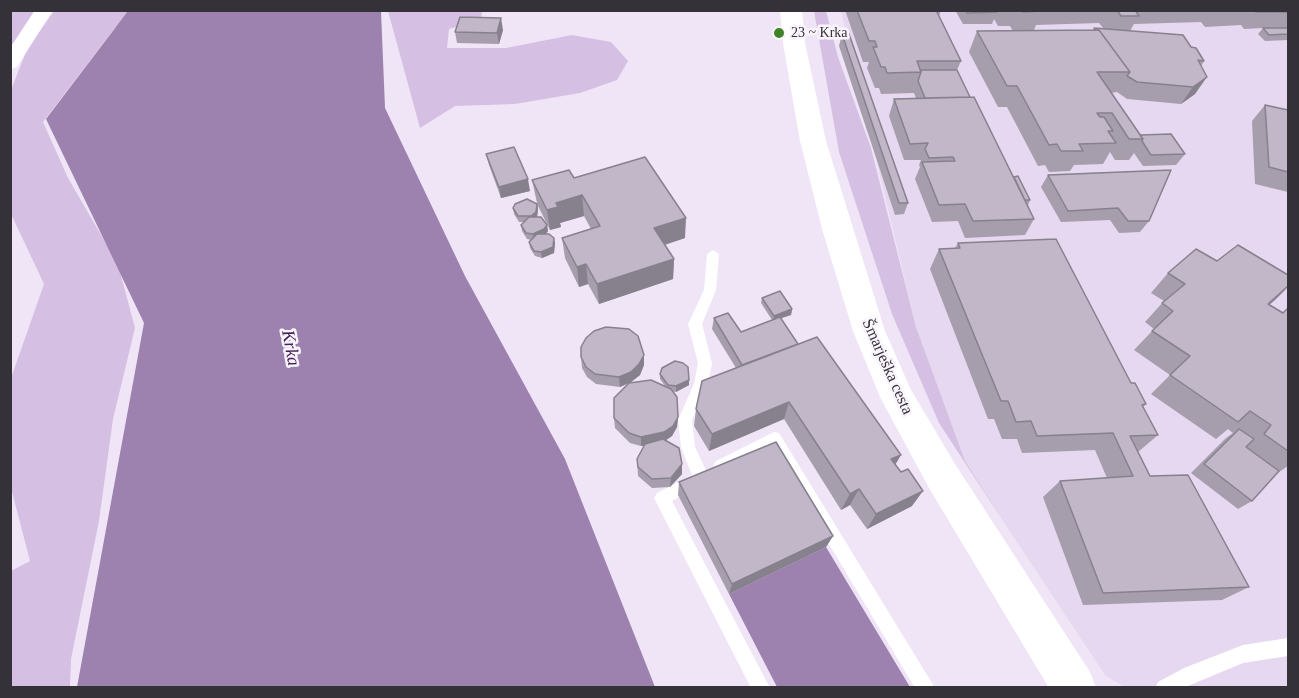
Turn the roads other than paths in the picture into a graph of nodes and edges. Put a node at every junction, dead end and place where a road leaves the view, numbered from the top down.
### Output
1 (44, 10) edge
2 (791, 10) edge
3 (10, 63) edge
4 (713, 254) dead end
5 (701, 477) junction
6 (1288, 647) edge
7 (761, 687) edge
8 (926, 687) edge
9 (1074, 687) edge
10 (1164, 687) edge

1 - 3 street
2 - 9 street, Šmarješka cesta
4 - 5 lane
5 - 7 lane
5 - 8 lane
6 - 10 lane

